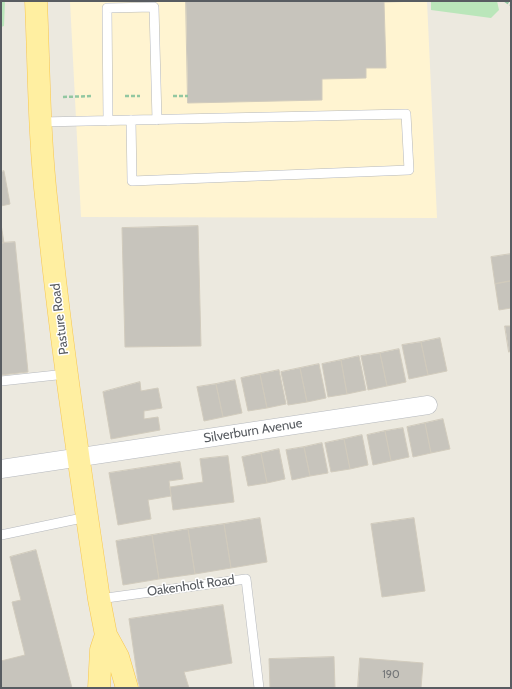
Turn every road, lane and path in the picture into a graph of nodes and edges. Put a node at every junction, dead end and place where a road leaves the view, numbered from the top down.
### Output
1 (36, 1) edge
2 (505, 1) edge
3 (511, 5) edge
4 (131, 120) junction
5 (157, 120) junction
6 (108, 121) junction
7 (41, 122) junction
8 (66, 374) junction
9 (1, 381) edge
10 (428, 405) dead end
11 (79, 458) junction
12 (1, 469) edge
13 (88, 517) junction
14 (1, 536) edge
15 (99, 599) junction
16 (106, 635) junction
17 (99, 688) edge
18 (127, 688) edge
19 (260, 688) edge

1 - 7 main road, Pasture Road
2 - 3 path
4 - 5 lane
4 - 5 lane
4 - 6 lane
5 - 6 lane
6 - 7 lane
7 - 8 main road, Pasture Road
8 - 9 lane
8 - 11 main road, Pasture Road
10 - 11 street, Silverburn Avenue
11 - 12 street, Silverburn Avenue
11 - 13 main road, Pasture Road
13 - 14 lane
13 - 15 main road, Pasture Road
15 - 16 main road, Pasture Road
15 - 19 lane, Oakenholt Road
16 - 17 main road, Pasture Road
16 - 18 main road, Pasture Road

